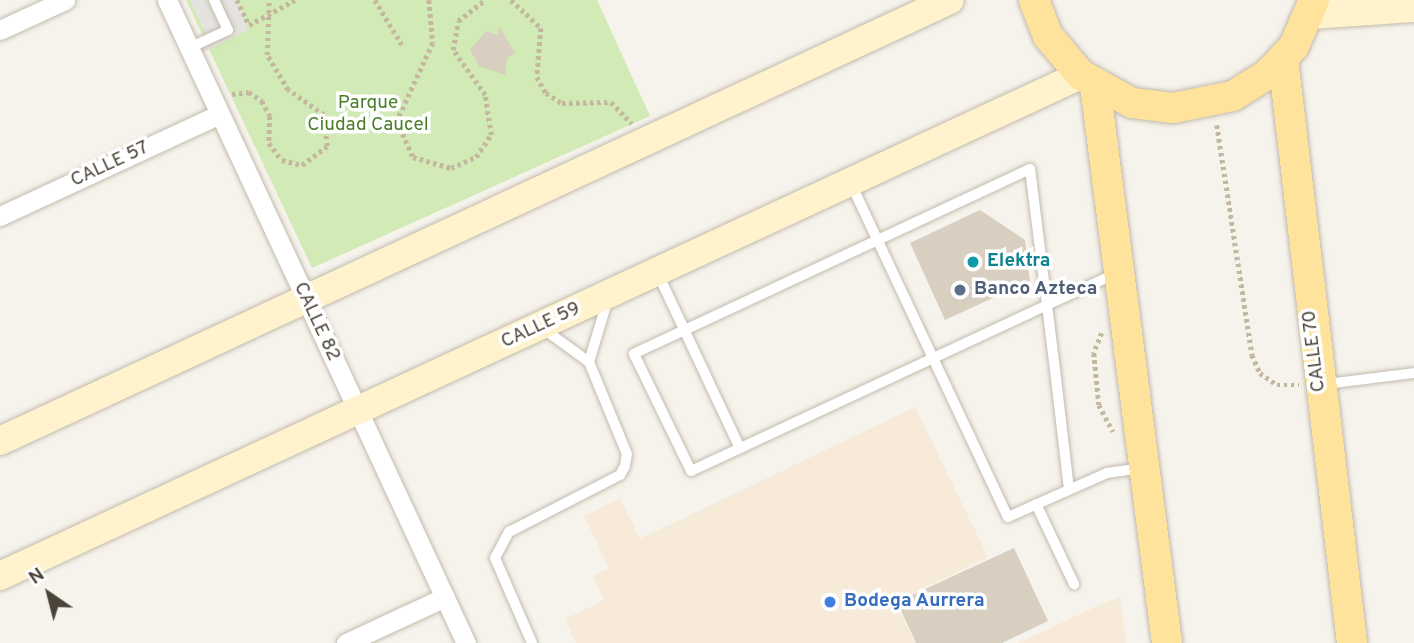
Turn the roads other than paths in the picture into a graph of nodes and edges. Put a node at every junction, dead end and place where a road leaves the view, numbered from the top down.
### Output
1 (65, 0) edge
2 (167, 0) edge
3 (214, 0) edge
4 (950, 0) edge
5 (1034, 0) edge
6 (1312, 8) edge
7 (1414, 8) edge
8 (0, 30) edge
9 (190, 48) junction
10 (1283, 59) junction
11 (1088, 80) junction
12 (217, 108) junction
13 (850, 182) junction
14 (0, 216) edge
15 (877, 240) junction
16 (657, 272) junction
17 (1119, 273) junction
18 (612, 292) junction
19 (306, 299) junction
20 (1047, 304) junction
21 (539, 327) junction
22 (685, 330) junction
23 (930, 359) junction
24 (589, 362) junction
25 (1414, 373) edge
26 (1319, 384) junction
27 (357, 411) junction
28 (0, 441) edge
29 (740, 448) junction
30 (1144, 468) junction
31 (1069, 489) junction
32 (1036, 504) junction
33 (0, 576) edge
34 (1074, 584) dead end
35 (445, 597) junction
36 (346, 643) edge
37 (466, 643) edge
38 (532, 643) edge
39 (1167, 643) edge
40 (1352, 643) edge

1 - 8 street
2 - 9 street, CALLE 82
3 - 9 lane
4 - 19 main road
5 - 11 main road
6 - 7 main road
6 - 10 main road
9 - 12 street, CALLE 82
10 - 11 main road
10 - 26 main road, CALLE 70
11 - 13 main road, CALLE 59
11 - 17 main road
12 - 14 street, CALLE 57
12 - 19 street, CALLE 82
13 - 15 lane
13 - 16 main road, CALLE 59
15 - 20 lane
15 - 22 lane
15 - 23 lane
16 - 18 main road, CALLE 59
16 - 22 lane
17 - 20 lane
17 - 30 main road
18 - 21 main road, CALLE 59
18 - 24 lane
19 - 27 street, CALLE 82
19 - 28 main road
20 - 23 lane
20 - 31 lane
21 - 24 lane
21 - 27 main road, CALLE 59
22 - 29 lane
22 - 29 lane
23 - 29 lane
23 - 32 lane
24 - 38 lane
25 - 26 lane
26 - 40 main road, CALLE 70
27 - 33 main road, CALLE 59
27 - 35 street, CALLE 82
30 - 31 lane
30 - 39 main road
31 - 32 lane
32 - 34 lane
35 - 36 street
35 - 37 street, CALLE 82

